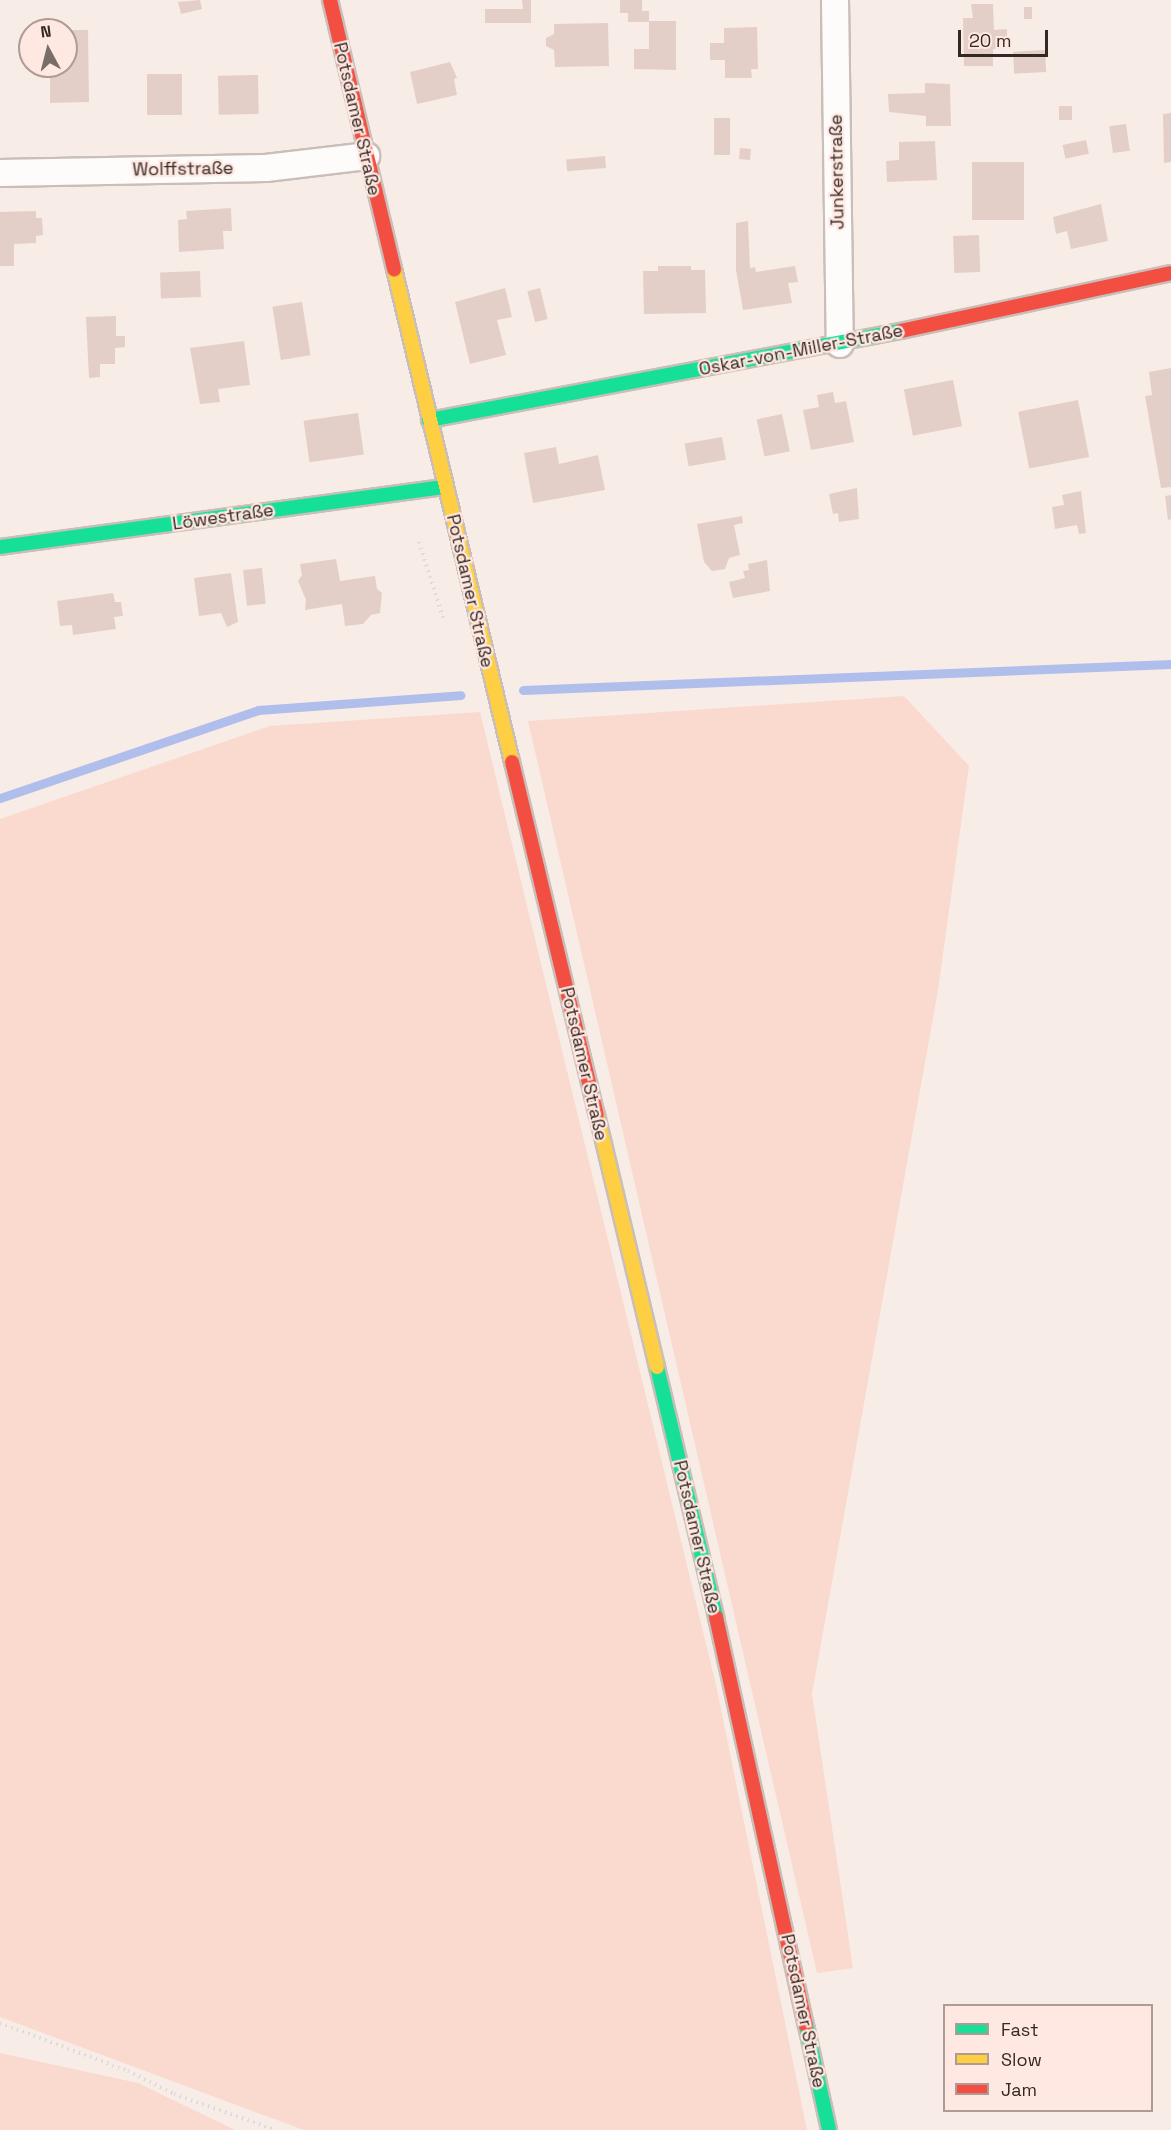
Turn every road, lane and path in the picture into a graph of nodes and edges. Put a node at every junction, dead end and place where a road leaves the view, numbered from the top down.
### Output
1 (330, 0) edge
2 (835, 0) edge
3 (366, 156) junction
4 (0, 173) edge
5 (1171, 273) edge
6 (840, 344) junction
7 (429, 420) junction
8 (446, 487) junction
9 (419, 542) dead end
10 (0, 547) edge
11 (448, 630) dead end
12 (0, 2023) edge
13 (275, 2130) edge
14 (829, 2130) edge

1 - 3 street, Potsdamer Straße
2 - 6 street, Junkerstraße
3 - 4 street, Wolffstraße
3 - 7 street, Potsdamer Straße
5 - 6 street, Oskar-von-Miller-Straße
6 - 7 street, Oskar-von-Miller-Straße
7 - 8 street, Potsdamer Straße
8 - 10 street, Löwestraße
8 - 14 street, Potsdamer Straße
9 - 11 path
12 - 13 path

